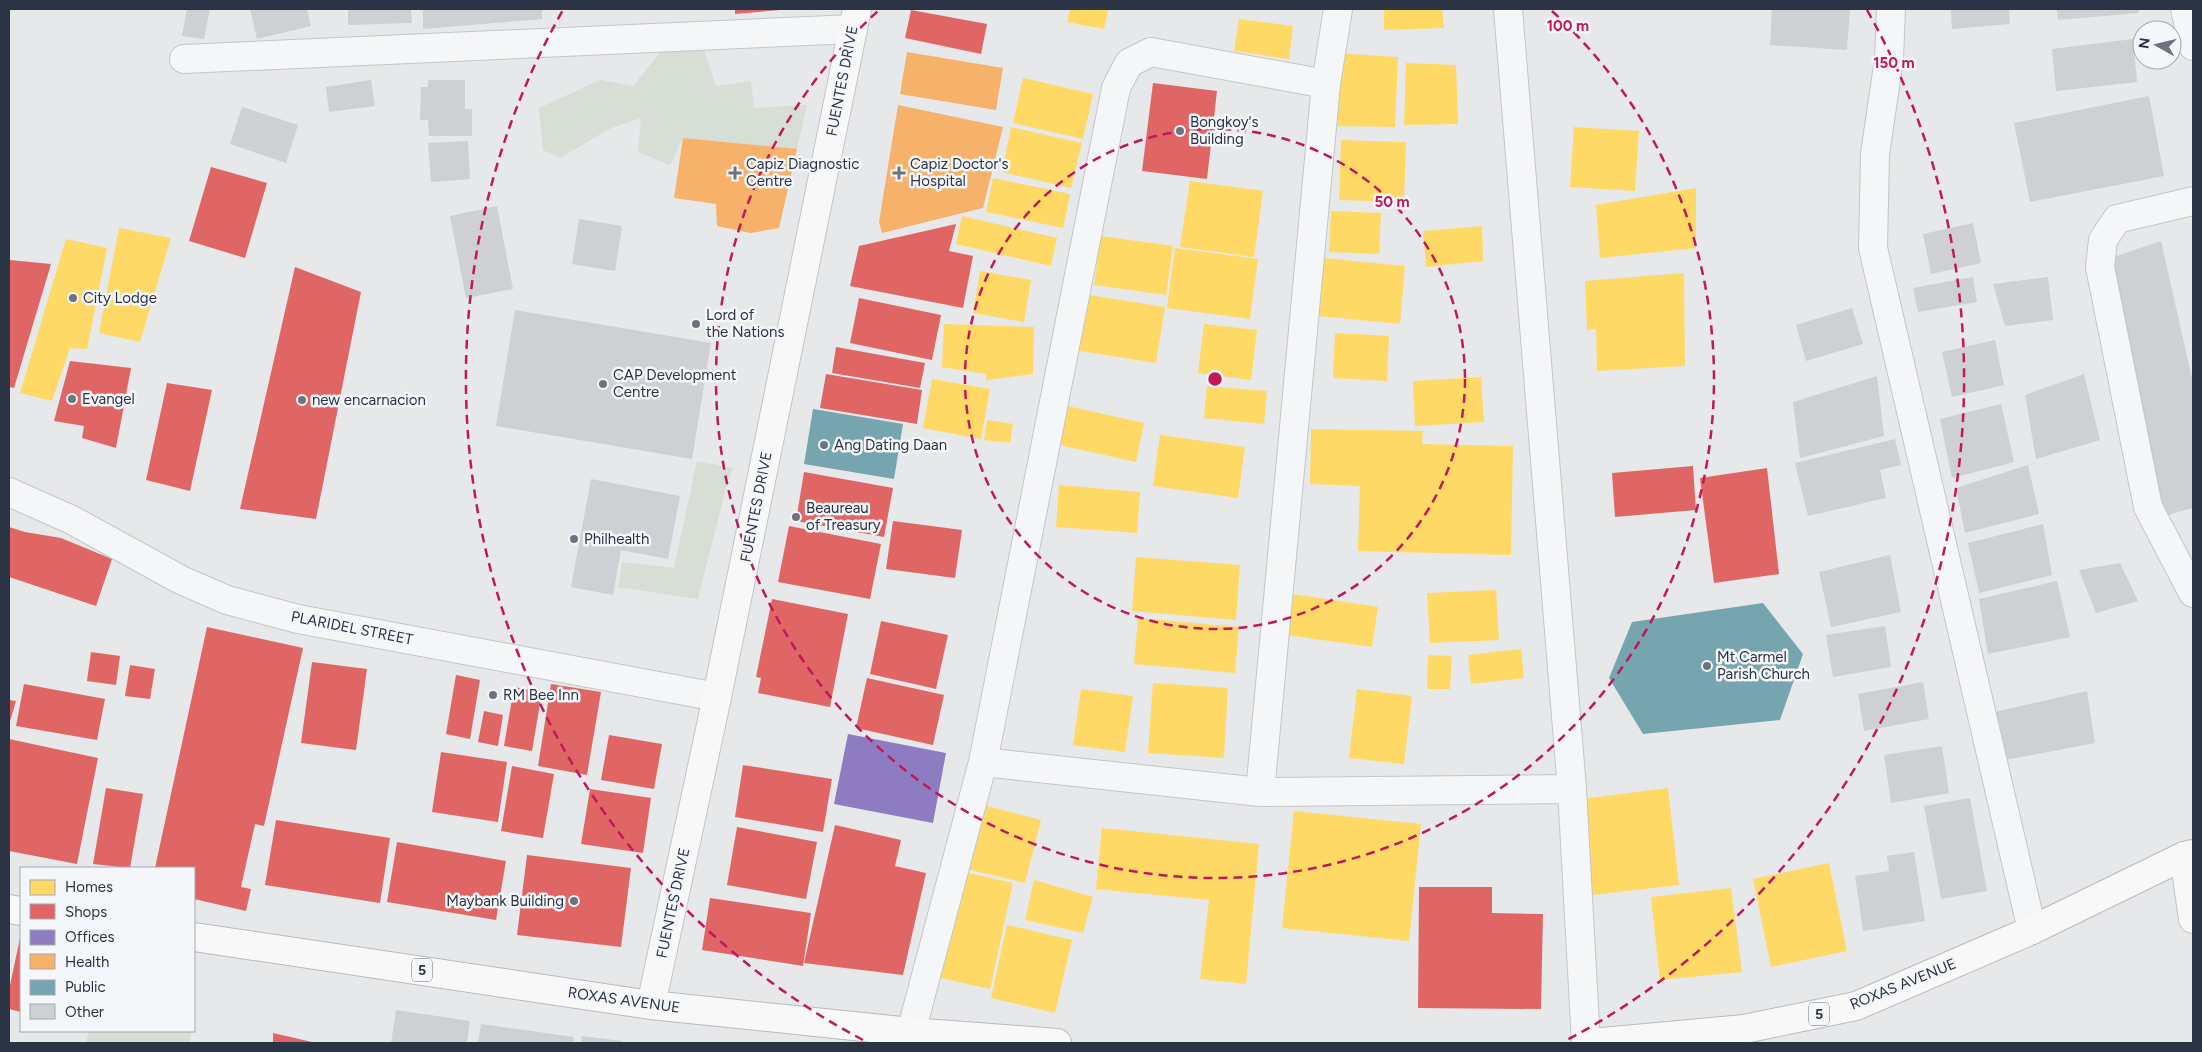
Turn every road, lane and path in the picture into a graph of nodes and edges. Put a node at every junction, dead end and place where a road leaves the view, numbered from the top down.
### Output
1 (1338, 9) edge
2 (1508, 9) edge
3 (1891, 9) edge
4 (2185, 9) edge
5 (855, 19) edge
6 (2193, 46) edge
7 (184, 60) dead end
8 (1326, 84) junction
9 (2193, 201) edge
10 (9, 492) edge
11 (2193, 593) edge
12 (717, 697) junction
13 (982, 762) junction
14 (1572, 789) junction
15 (1260, 792) junction
16 (2188, 855) edge
17 (2193, 919) edge
18 (2032, 930) junction
19 (195, 937) edge
20 (651, 1005) junction
21 (911, 1032) junction
22 (1057, 1043) edge
23 (1586, 1043) edge
24 (1591, 1043) edge

1 - 8 street
2 - 14 street
3 - 18 street
4 - 6 street
5 - 7 street
5 - 12 main road, FUENTES DRIVE
8 - 13 street
8 - 15 street
9 - 11 street
10 - 12 street, PLARIDEL STREET
12 - 20 main road, FUENTES DRIVE
13 - 15 street
13 - 21 street
14 - 15 street
14 - 23 street
16 - 17 main road
16 - 18 main road, ROXAS AVENUE / 5
18 - 24 main road, ROXAS AVENUE / 5
19 - 20 main road, ROXAS AVENUE / 5
20 - 21 main road, ROXAS AVENUE / 5
21 - 22 main road, ROXAS AVENUE / 5

